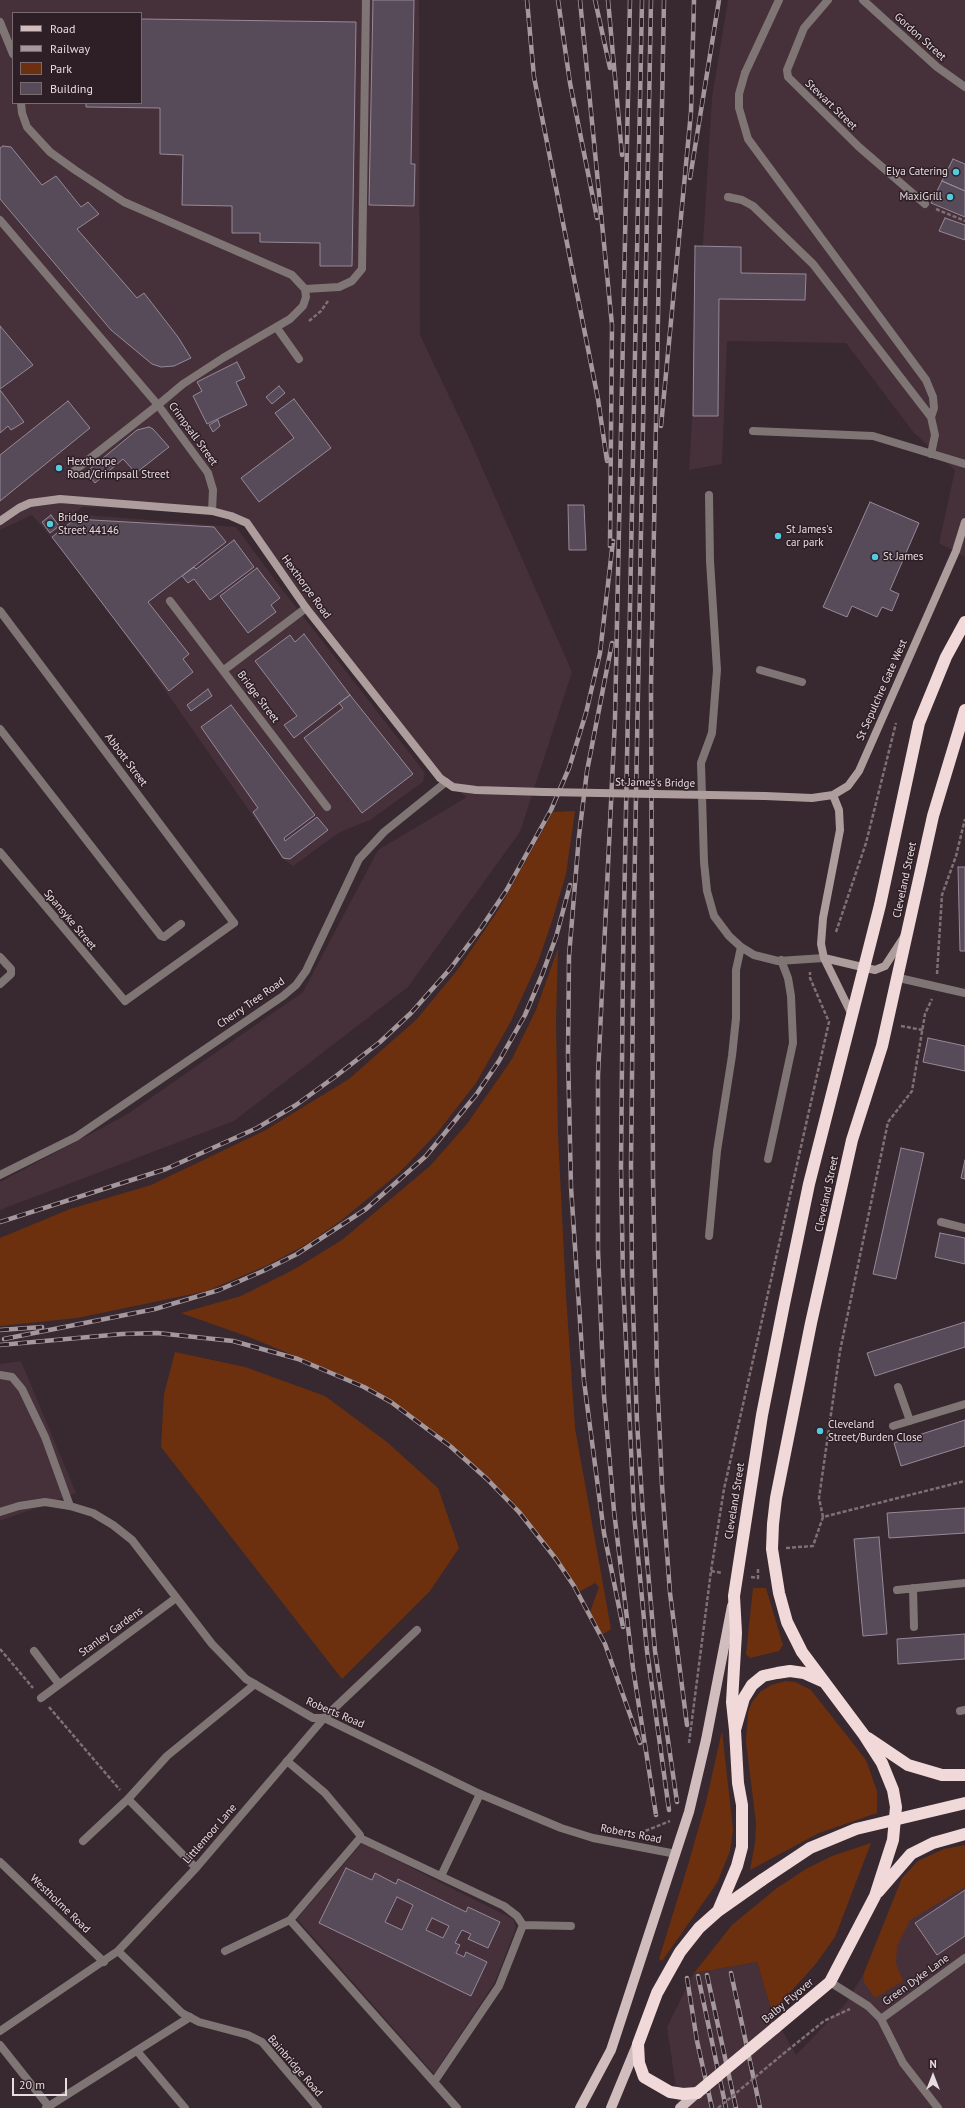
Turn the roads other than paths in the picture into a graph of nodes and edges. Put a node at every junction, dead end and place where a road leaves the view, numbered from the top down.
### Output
1 (366, 0) edge
2 (779, 0) edge
3 (863, 0) edge
4 (827, 1) edge
5 (0, 22) edge
6 (12, 52) edge
7 (965, 87) edge
8 (21, 104) edge
9 (728, 197) dead end
10 (925, 204) road end
11 (0, 220) edge
12 (305, 289) junction
13 (277, 328) junction
14 (299, 359) dead end
15 (158, 405) junction
16 (932, 417) junction
17 (753, 431) dead end
18 (931, 454) junction
19 (965, 464) edge
20 (74, 471) dead end
21 (709, 496) dead end
22 (212, 511) junction
23 (0, 521) edge
24 (965, 522) edge
25 (170, 601) dead end
26 (306, 608) junction
27 (0, 611) edge
28 (965, 622) edge
29 (224, 670) junction
30 (760, 670) dead end
31 (802, 682) dead end
32 (965, 710) edge
33 (0, 728) edge
34 (446, 782) junction
35 (544, 792) joint
36 (833, 795) junction
37 (765, 796) joint
38 (327, 807) dead end
39 (0, 852) edge
40 (181, 924) dead end
41 (907, 931) junction
42 (741, 947) junction
43 (0, 957) edge
44 (824, 958) junction
45 (781, 960) junction
46 (864, 968) junction
47 (899, 978) junction
48 (0, 984) edge
49 (965, 993) edge
50 (125, 1001) joint
51 (852, 1016) junction
52 (768, 1159) dead end
53 (0, 1175) edge
54 (941, 1222) dead end
55 (965, 1228) edge
56 (709, 1236) dead end
57 (0, 1375) edge
58 (898, 1387) dead end
59 (965, 1404) edge
60 (910, 1421) junction
61 (893, 1426) dead end
62 (70, 1506) junction
63 (0, 1512) edge
64 (965, 1583) edge
65 (913, 1588) junction
66 (897, 1590) dead end
67 (734, 1596) junction
68 (176, 1598) junction
69 (914, 1627) dead end
70 (417, 1630) dead end
71 (34, 1651) dead end
72 (822, 1681) junction
73 (59, 1684) junction
74 (254, 1684) junction
75 (41, 1698) road end
76 (324, 1718) junction
77 (735, 1730) junction
78 (864, 1735) junction
79 (287, 1761) junction
80 (965, 1775) edge
81 (480, 1794) junction
82 (128, 1798) junction
83 (965, 1803) edge
84 (965, 1834) edge
85 (360, 1838) junction
86 (83, 1841) dead end
87 (676, 1854) junction
88 (0, 1862) edge
89 (196, 1868) junction
90 (441, 1876) junction
91 (875, 1896) junction
92 (718, 1911) junction
93 (290, 1920) junction
94 (522, 1925) junction
95 (571, 1926) dead end
96 (225, 1951) dead end
97 (118, 1952) junction
98 (965, 1958) edge
99 (104, 1962) junction
100 (830, 1982) junction
101 (190, 2017) junction
102 (881, 2019) junction
103 (0, 2031) edge
104 (638, 2044) junction
105 (0, 2045) edge
106 (137, 2051) junction
107 (434, 2082) junction
108 (697, 2093) junction
109 (48, 2107) edge
110 (185, 2108) edge
111 (318, 2108) edge
112 (457, 2108) edge
113 (580, 2108) edge
114 (611, 2108) edge
115 (680, 2108) edge
116 (938, 2108) edge

1 - 12 street
2 - 16 street
3 - 7 street, Gordon Street
4 - 10 street, Stewart Street
5 - 6 street
8 - 12 street
9 - 16 street
11 - 15 street
12 - 13 street
13 - 14 street
13 - 15 street
15 - 20 street, Crimpsall Street
15 - 22 street, Crimpsall Street
16 - 18 street
17 - 18 street
18 - 19 street
21 - 42 street
22 - 23 street, Hexthorpe Road
22 - 26 street, Hexthorpe Road
24 - 36 street, St Sepulchre Gate West
25 - 29 street, Bridge Street
26 - 29 street
26 - 34 street, Hexthorpe Road
27 - 50 street, Abbott Street
28 - 46 highway, Cleveland Street
29 - 38 street, Bridge Street
30 - 31 street
32 - 41 highway, Cleveland Street
33 - 40 street
34 - 35 street, Hexthorpe Road
34 - 53 street, Cherry Tree Road
35 - 37 street, St James's Bridge, bridge
36 - 37 street, St Sepulchre Gate West
36 - 44 street
39 - 50 street, Spansyke Street
41 - 46 street
41 - 47 highway, Cleveland Street
42 - 45 street
42 - 56 street
43 - 48 street
44 - 45 street
44 - 46 street
44 - 51 street
45 - 52 street
46 - 51 highway, Cleveland Street
47 - 49 street
47 - 72 highway, Cleveland Street
51 - 67 highway, Cleveland Street
54 - 55 street
57 - 62 street
58 - 60 street
59 - 60 street
60 - 61 street
62 - 63 street, Roberts Road
62 - 68 street, Roberts Road
64 - 65 street
65 - 66 street
65 - 69 street
67 - 77 highway, Cleveland Street
67 - 87 main road, Cleveland Street
68 - 73 street, Stanley Gardens
68 - 74 street, Roberts Road
70 - 76 street, Littlemoor Lane
71 - 73 street
72 - 77 highway, Balby Flyover
72 - 78 highway, Balby Flyover
73 - 75 street, Stanley Gardens
74 - 76 street, Roberts Road
74 - 82 street
76 - 79 street, Littlemoor Lane
76 - 81 street, Roberts Road
77 - 92 highway, Balby Flyover
78 - 80 highway, Balby Flyover
78 - 91 highway, Balby Flyover
79 - 85 street
79 - 89 street, Littlemoor Lane
81 - 87 street, Roberts Road
81 - 90 street
82 - 86 street
82 - 89 street
83 - 92 highway, Balby Flyover, bridge
84 - 91 highway
85 - 90 street
85 - 93 street
87 - 113 main road
88 - 99 street, Westholme Road
89 - 97 street, Littlemoor Lane
90 - 94 street
91 - 100 highway, Balby Flyover
92 - 104 highway, Balby Flyover
93 - 96 street
93 - 107 street
94 - 95 street
94 - 107 street
97 - 99 street, Littlemoor Lane
97 - 101 street, Bainbridge Road
98 - 102 street, Green Dyke Lane
99 - 103 street, Littlemoor Lane
100 - 102 street
100 - 108 highway, Balby Flyover, bridge
101 - 106 street
101 - 111 street, Bainbridge Road
102 - 116 street
104 - 108 highway, Balby Flyover
104 - 114 main road, Balby Flyover
105 - 109 street
106 - 109 street
106 - 110 street
107 - 112 street
108 - 115 main road

